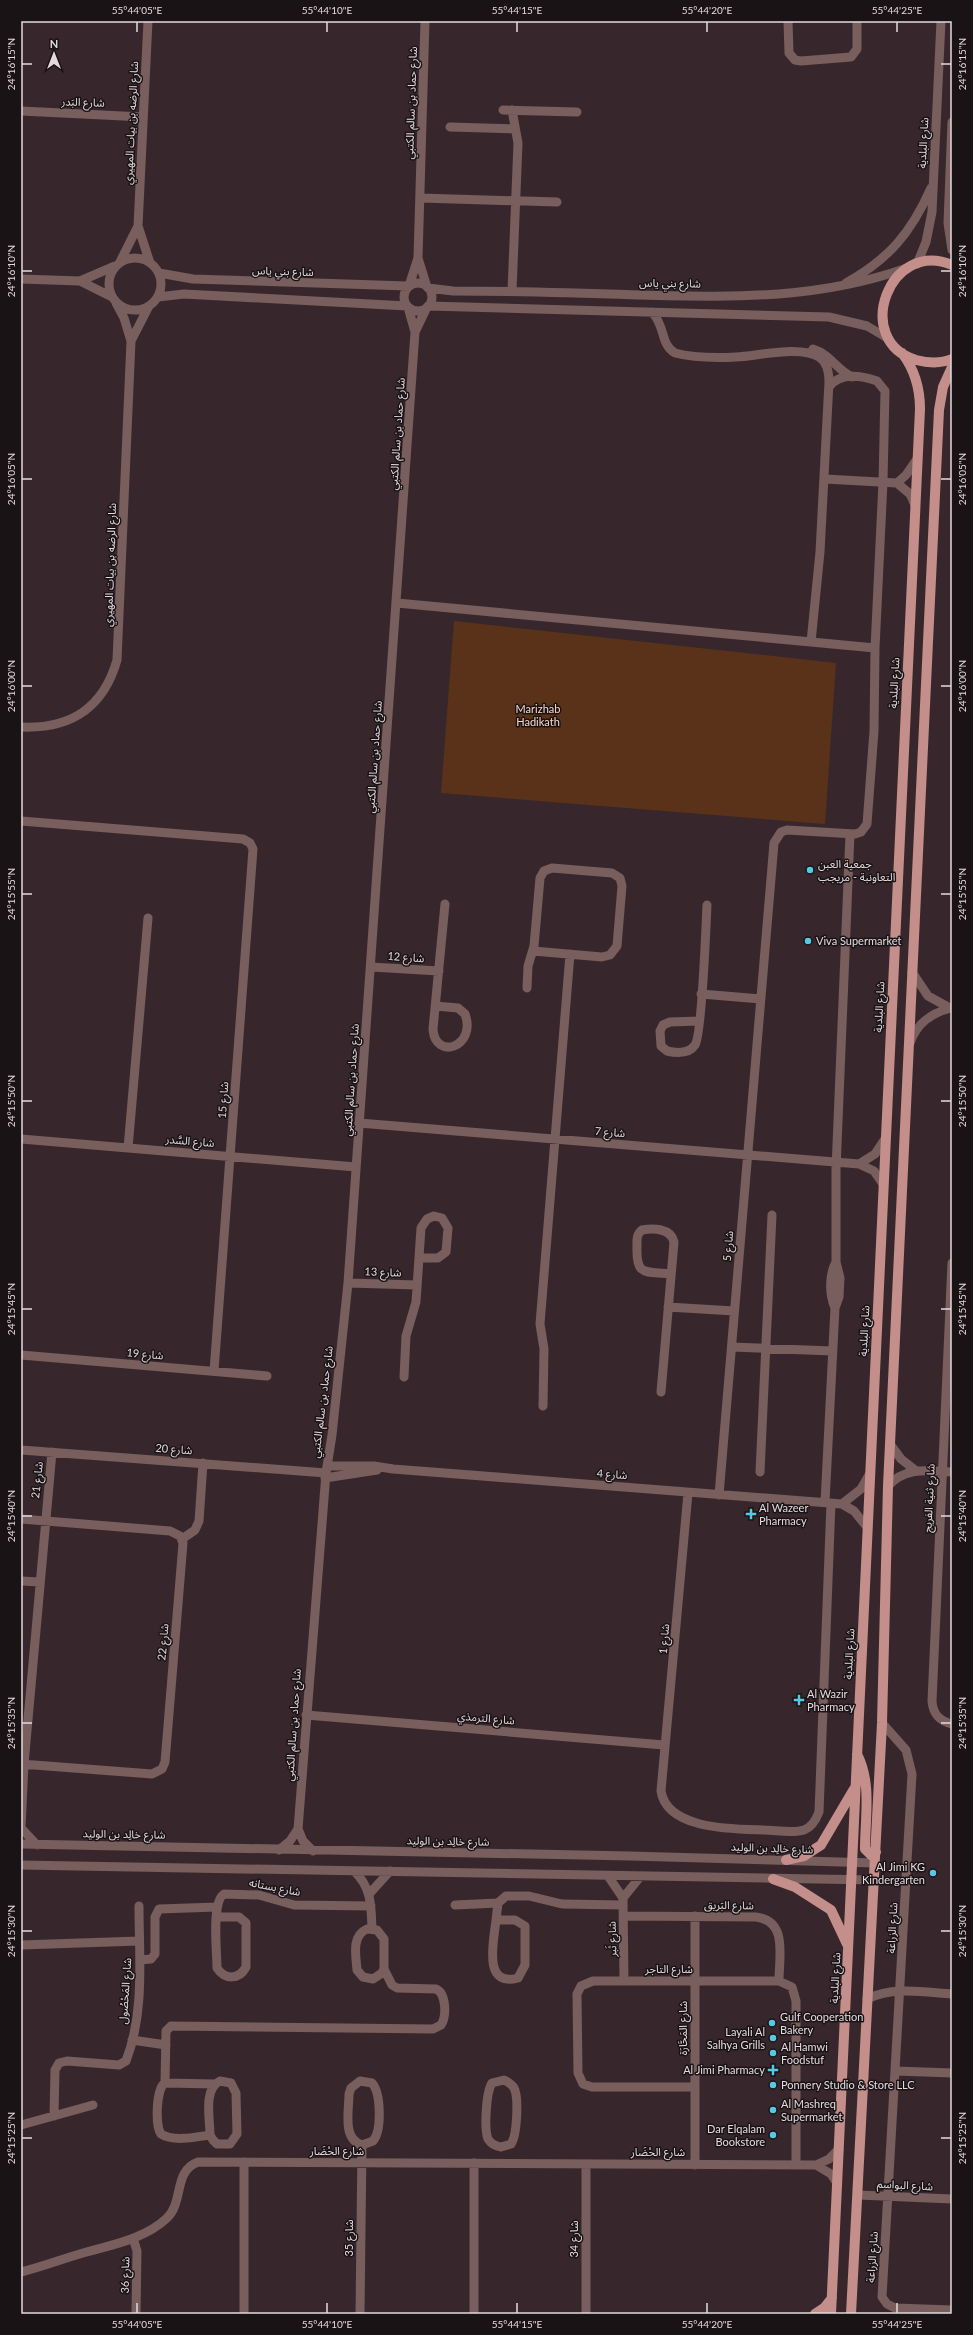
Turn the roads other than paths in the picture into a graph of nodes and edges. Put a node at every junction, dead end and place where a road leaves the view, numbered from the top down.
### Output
1 (148, 21) edge
2 (425, 21) edge
3 (788, 21) edge
4 (857, 21) edge
5 (941, 21) edge
6 (21, 111) edge
7 (577, 112) dead end
8 (143, 116) junction
9 (952, 122) edge
10 (450, 127) dead end
11 (515, 129) junction
12 (934, 183) junction
13 (420, 198) junction
14 (516, 201) junction
15 (557, 202) dead end
16 (138, 226) junction
17 (952, 250) edge
18 (418, 258) junction
19 (150, 263) junction
20 (117, 264) junction
21 (952, 265) edge
22 (913, 266) junction
23 (159, 273) junction
24 (21, 279) edge
25 (80, 281) junction
26 (408, 286) junction
27 (428, 287) junction
28 (837, 288) junction
29 (512, 291) junction
30 (158, 297) junction
31 (114, 300) junction
32 (149, 306) junction
33 (408, 307) junction
34 (427, 307) junction
35 (652, 312) junction
36 (676, 312) junction
37 (664, 330) junction
38 (415, 332) junction
39 (890, 340) junction
40 (131, 341) junction
41 (791, 352) junction
42 (902, 353) junction
43 (952, 359) edge
44 (952, 367) edge
45 (852, 377) junction
46 (829, 387) junction
47 (917, 459) junction
48 (825, 479) junction
49 (883, 482) junction
50 (897, 483) junction
51 (915, 504) junction
52 (397, 603) junction
53 (811, 642) junction
54 (875, 648) junction
55 (21, 727) edge
56 (21, 821) edge
57 (850, 834) junction
58 (445, 904) dead end
59 (707, 905) dead end
60 (148, 918) dead end
61 (533, 951) junction
62 (570, 954) junction
63 (371, 967) junction
64 (439, 971) junction
65 (912, 972) junction
66 (527, 988) dead end
67 (701, 994) junction
68 (761, 999) junction
69 (436, 1006) junction
70 (951, 1008) edge
71 (699, 1021) junction
72 (909, 1046) junction
73 (359, 1123) junction
74 (21, 1139) edge
75 (555, 1139) junction
76 (885, 1139) junction
77 (128, 1148) junction
78 (747, 1155) junction
79 (231, 1156) junction
80 (837, 1162) junction
81 (859, 1164) junction
82 (356, 1167) junction
83 (883, 1184) junction
84 (772, 1215) dead end
85 (419, 1258) junction
86 (952, 1264) edge
87 (671, 1274) junction
88 (348, 1283) junction
89 (417, 1285) junction
90 (668, 1307) junction
91 (734, 1311) junction
92 (732, 1347) junction
93 (766, 1348) junction
94 (832, 1351) junction
95 (21, 1355) edge
96 (214, 1371) junction
97 (267, 1376) dead end
98 (404, 1377) dead end
99 (661, 1392) dead end
100 (543, 1406) dead end
101 (890, 1444) junction
102 (21, 1450) edge
103 (52, 1452) junction
104 (203, 1463) junction
105 (915, 1470) junction
106 (326, 1472) junction
107 (760, 1472) dead end
108 (942, 1472) junction
109 (952, 1472) edge
110 (869, 1475) junction
111 (888, 1486) junction
112 (688, 1493) junction
113 (719, 1495) junction
114 (828, 1503) junction
115 (842, 1504) junction
116 (21, 1519) edge
117 (45, 1521) junction
118 (867, 1526) junction
119 (182, 1539) junction
120 (21, 1581) edge
121 (40, 1582) junction
122 (26, 1702) edge
123 (306, 1715) junction
124 (882, 1723) junction
125 (952, 1724) edge
126 (664, 1745) junction
127 (856, 1752) junction
128 (22, 1764) edge
129 (855, 1787) junction
130 (21, 1828) edge
131 (298, 1829) junction
132 (21, 1844) edge
133 (37, 1844) junction
134 (279, 1850) junction
135 (313, 1851) junction
136 (876, 1852) junction
137 (786, 1860) junction
138 (852, 1863) junction
139 (875, 1863) junction
140 (21, 1866) edge
141 (354, 1871) junction
142 (390, 1871) junction
143 (608, 1876) junction
144 (640, 1877) junction
145 (773, 1879) junction
146 (852, 1880) junction
147 (874, 1880) junction
148 (370, 1893) junction
149 (623, 1902) junction
150 (498, 1903) junction
151 (455, 1905) dead end
152 (139, 1906) dead end
153 (371, 1906) junction
154 (216, 1912) junction
155 (623, 1916) junction
156 (695, 1916) junction
157 (496, 1920) junction
158 (372, 1929) junction
159 (139, 1941) junction
160 (21, 1945) edge
161 (849, 1947) junction
162 (140, 1960) junction
163 (384, 1969) junction
164 (624, 1981) junction
165 (695, 1981) junction
166 (779, 1981) junction
167 (900, 1990) junction
168 (952, 1994) edge
169 (867, 1999) junction
170 (132, 2040) junction
171 (166, 2045) junction
172 (896, 2071) junction
173 (952, 2073) edge
174 (165, 2083) junction
175 (215, 2084) junction
176 (695, 2087) junction
177 (93, 2105) dead end
178 (54, 2116) junction
179 (21, 2125) edge
180 (210, 2134) junction
181 (223, 2145) junction
182 (362, 2145) junction
183 (501, 2147) junction
184 (839, 2149) junction
185 (222, 2162) junction
186 (244, 2162) junction
187 (361, 2163) junction
188 (474, 2163) junction
189 (500, 2164) junction
190 (586, 2164) junction
191 (695, 2165) junction
192 (796, 2165) junction
193 (816, 2165) junction
194 (837, 2183) junction
195 (858, 2195) junction
196 (888, 2196) junction
197 (952, 2199) edge
198 (133, 2238) junction
199 (21, 2272) edge
200 (832, 2298) junction
201 (952, 2310) edge
202 (136, 2314) edge
203 (244, 2314) edge
204 (360, 2314) edge
205 (474, 2314) edge
206 (586, 2314) edge
207 (815, 2314) edge
208 (831, 2314) edge
209 (851, 2314) edge

1 - 8 street, شارع الرضه بن بيات المهيري
2 - 13 street, شارع حماد بن سالم الكتبي
3 - 4 street
5 - 12 street, شارع البلدية
6 - 8 street, شارع البَدر
7 - 11 street
8 - 16 street, شارع الرضه بن بيات المهيري
9 - 17 street
10 - 11 street
11 - 14 street
12 - 22 street, شارع البلدية
12 - 28 street
13 - 14 street
13 - 18 street, شارع حماد بن سالم الكتبي
14 - 15 street
14 - 29 street
16 - 19 street, شارع الرضه بن بيات المهيري
16 - 20 street, شارع الرضه بن بيات المهيري
18 - 26 street, شارع حماد بن سالم الكتبي
18 - 27 street, شارع حماد بن سالم الكتبي
19 - 20 street
19 - 23 street
20 - 25 street
20 - 31 street
21 - 22 main road
22 - 28 street, شارع بني ياس
22 - 39 main road
23 - 26 street, شارع بني ياس
23 - 30 street
24 - 25 street
25 - 31 street
26 - 27 street
26 - 33 street
27 - 29 street, شارع بني ياس
27 - 34 street
28 - 29 street, شارع بني ياس
30 - 32 street
30 - 33 street
31 - 32 street
31 - 40 street, شارع الرضه بن بيات المهيري
32 - 40 street, شارع الرضه بن بيات المهيري
33 - 34 street
33 - 38 street, شارع حماد بن سالم الكتبي
34 - 35 street
34 - 38 street, شارع حماد بن سالم الكتبي
35 - 36 street
35 - 37 street
36 - 37 street
36 - 39 street
37 - 41 street
38 - 52 street, شارع حماد بن سالم الكتبي
39 - 42 main road
40 - 55 street, شارع الرضه بن بيات المهيري
41 - 45 street
41 - 46 street
42 - 43 main road
42 - 47 main road, شارع البلدية
44 - 65 main road
45 - 46 street
45 - 49 street
46 - 48 street
47 - 50 street
47 - 51 main road, شارع البلدية
48 - 49 street
48 - 53 street
49 - 50 street
49 - 54 street
50 - 51 street
51 - 76 main road, شارع البلدية
52 - 53 street
52 - 63 street, شارع حماد بن سالم الكتبي
53 - 54 street
54 - 57 street
56 - 79 street, شارع 15
57 - 68 street, شارع 5
57 - 80 street
58 - 64 street
59 - 67 street
60 - 77 street
61 - 62 street
61 - 62 street
61 - 66 street
62 - 75 street
63 - 64 street, شارع 12
63 - 73 street, شارع حماد بن سالم الكتبي
64 - 69 street
65 - 70 street
65 - 72 main road
67 - 68 street
67 - 71 street
68 - 78 street, شارع 5
69 - 69 street
70 - 72 street
71 - 71 street
72 - 101 main road
73 - 75 street, شارع 7
73 - 82 street, شارع حماد بن سالم الكتبي
74 - 77 street, شارع السَّدر
75 - 78 street, شارع 7
75 - 100 street
76 - 81 street
76 - 83 main road, شارع البلدية
77 - 79 street, شارع السَّدر
78 - 80 street, شارع 7
78 - 91 street, شارع 5
79 - 82 street, شارع السَّدر
79 - 96 street, شارع 15
80 - 81 street, شارع 7
80 - 94 street
81 - 83 street
82 - 88 street, شارع حماد بن سالم الكتبي
83 - 110 main road, شارع البلدية
84 - 93 street
85 - 85 street
85 - 89 street
86 - 108 street, شارع ثنية الفريج
87 - 87 street
87 - 90 street
88 - 89 street, شارع 13
88 - 106 street, شارع حماد بن سالم الكتبي
89 - 98 street
90 - 91 street
90 - 99 street
91 - 92 street, شارع 5
92 - 93 street
92 - 113 street, شارع 5
93 - 94 street
93 - 107 street
94 - 114 street
95 - 96 street, شارع 19
96 - 97 street, شارع 19
101 - 105 street
101 - 111 main road
102 - 103 street, شارع 20
103 - 104 street, شارع 20
103 - 117 street, شارع 21
104 - 106 street, شارع 20
104 - 119 street
105 - 108 street
105 - 111 street
106 - 112 street, شارع 4
106 - 123 street, شارع حماد بن سالم الكتبي
108 - 109 street
108 - 125 street, شارع ثنية الفريج
110 - 115 street
110 - 118 main road, شارع البلدية
111 - 124 main road
112 - 113 street, شارع 4
112 - 126 street, شارع 1
113 - 114 street, شارع 4
114 - 115 street, شارع 4
114 - 126 street, شارع 1
115 - 118 street
116 - 117 street
117 - 119 street
117 - 121 street, شارع 21
118 - 127 main road, شارع البلدية
119 - 128 street, شارع 22
120 - 121 street
121 - 122 street, شارع 21
122 - 128 street, شارع 21
123 - 126 street, شارع الترمذي
123 - 131 street, شارع حماد بن سالم الكتبي
124 - 136 main road
124 - 167 street, شارع الزراعة
127 - 129 main road, شارع البلدية
127 - 136 main road
128 - 130 street, شارع 21
129 - 137 main road
129 - 138 main road, شارع البلدية
130 - 133 street
131 - 134 street
131 - 135 street
132 - 133 street, شارع خالِد بن الوليد
133 - 134 street, شارع خالِد بن الوليد
134 - 135 street, شارع خالِد بن الوليد
135 - 137 street, شارع خالِد بن الوليد
136 - 139 main road
137 - 138 street, شارع خالِد بن الوليد
138 - 139 street, شارع خالِد بن الوليد
138 - 146 main road, شارع البلدية
139 - 147 main road
140 - 141 street
141 - 142 street
141 - 148 street
142 - 143 street
142 - 148 street
143 - 144 street
143 - 149 street
144 - 145 street
144 - 149 street
145 - 146 street
145 - 161 main road
146 - 147 street
146 - 161 main road, شارع البلدية
147 - 169 main road
148 - 153 street
149 - 150 street
149 - 155 street, شارع ثَبر
150 - 151 street
150 - 157 street
152 - 159 street
153 - 154 street, شارع بستانه
153 - 158 street
154 - 154 street
154 - 162 street
155 - 156 street, شارع البَريق
155 - 164 street, شارع ثَبر
156 - 165 street, شارع المَحَّارَة
156 - 166 street, شارع البَريق
157 - 157 street
158 - 163 street
158 - 163 street
159 - 160 street, شارع المَحْصُول
159 - 162 street, شارع المَحْصُول
161 - 184 main road, شارع البلدية
162 - 170 street, شارع المَحْصُول
163 - 171 street
164 - 165 street, شارع التاجر
164 - 176 street, شارع التاجر
165 - 166 street, شارع التاجر
165 - 176 street, شارع المَحَّارَة
166 - 192 street
167 - 168 street
167 - 169 street
167 - 172 street, شارع الزراعة
169 - 195 main road
170 - 171 street
170 - 178 street, شارع المَحْصُول
171 - 174 street
172 - 173 street
172 - 196 street, شارع الزراعة
174 - 175 street
174 - 180 street
175 - 180 street
175 - 181 street
176 - 191 street, شارع المَحَّارَة
177 - 178 street
178 - 179 street
180 - 181 street
181 - 185 street
182 - 182 street
182 - 187 street, شارع 35
183 - 183 street
183 - 189 street
184 - 193 street
184 - 194 main road, شارع البلدية
185 - 186 street, شارع الحْضَار
185 - 198 street, شارع الحْضَار
186 - 187 street, شارع الحْضَار
186 - 203 street
187 - 188 street, شارع الحْضَار
187 - 204 street, شارع 35
188 - 189 street, شارع الحْضَار
188 - 205 street
189 - 190 street, شارع الحْضَار
190 - 191 street, شارع الحْضَار
190 - 206 street, شارع 34
191 - 192 street, شارع الحْضَار
192 - 193 street, شارع الحْضَار
193 - 194 street
194 - 200 main road, شارع البلدية
195 - 196 street, شارع البواسم
195 - 209 main road
196 - 197 street, شارع البواسم
196 - 201 street, شارع الزراعة
198 - 199 street, شارع الحْضَار
198 - 202 street, شارع 36
200 - 207 main road
200 - 208 main road, شارع البلدية

